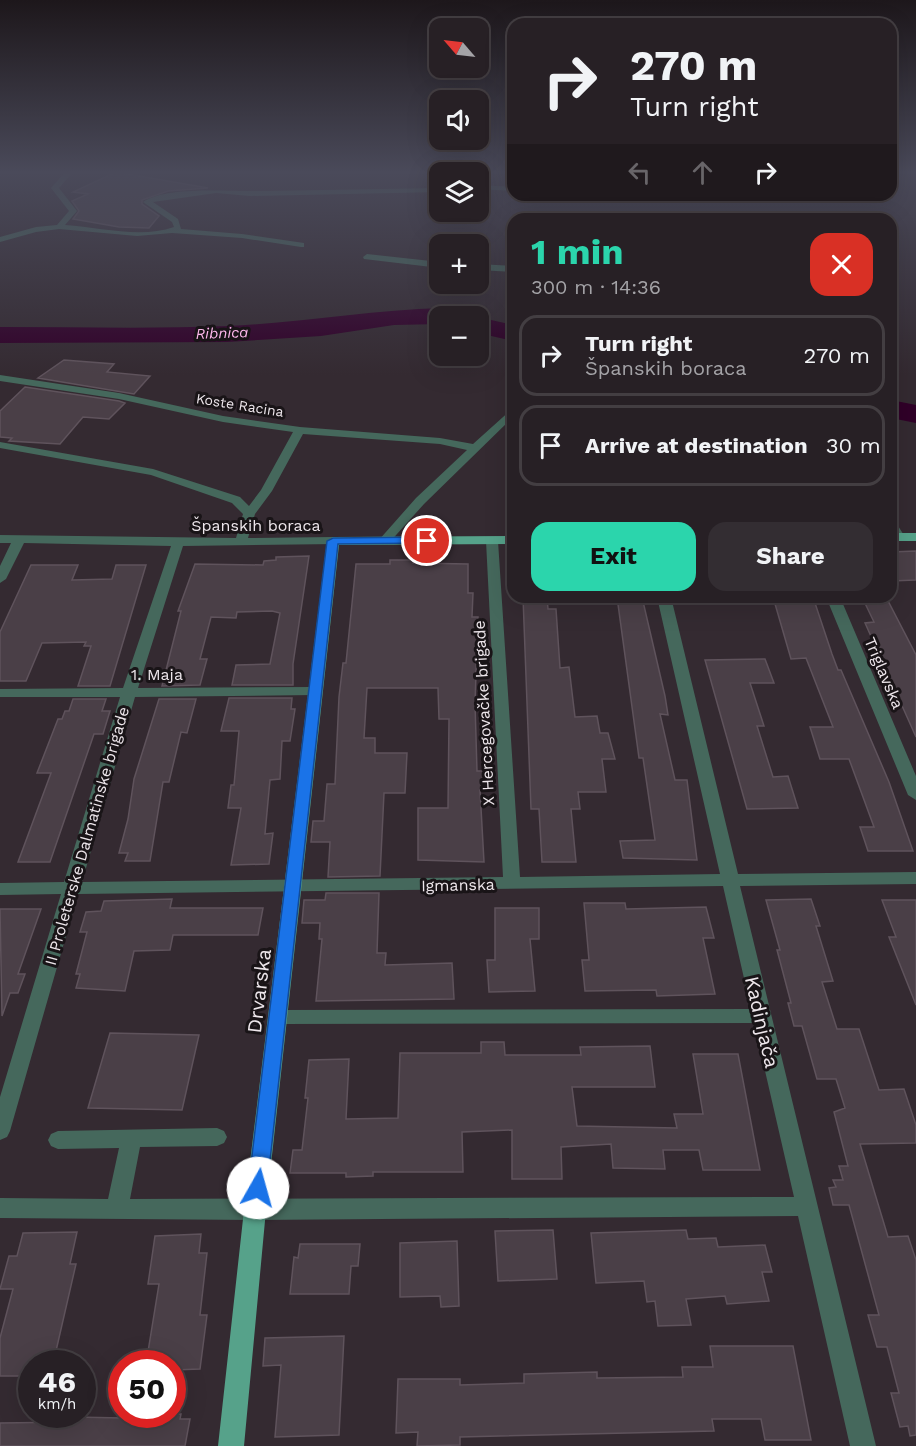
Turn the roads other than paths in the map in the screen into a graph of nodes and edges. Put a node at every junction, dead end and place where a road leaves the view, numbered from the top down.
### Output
1 (266, 239) edge
2 (301, 245) dead end
3 (367, 257) dead end
4 (429, 264) edge
5 (489, 268) edge
6 (507, 269) edge
7 (0, 378) edge
8 (507, 417) edge
9 (300, 430) junction
10 (0, 445) edge
11 (476, 448) junction
12 (249, 514) junction
13 (897, 537) edge
14 (916, 537) edge
15 (0, 539) edge
16 (19, 540) junction
17 (507, 540) edge
18 (241, 541) junction
19 (333, 541) junction
20 (384, 541) junction
21 (492, 541) junction
22 (178, 542) junction
23 (0, 579) edge
24 (665, 603) edge
25 (835, 603) edge
26 (314, 691) junction
27 (0, 693) edge
28 (129, 693) junction
29 (916, 795) edge
30 (916, 878) edge
31 (729, 881) junction
32 (512, 884) junction
33 (295, 887) junction
34 (71, 888) junction
35 (0, 889) edge
36 (760, 1016) junction
37 (279, 1017) junction
38 (0, 1131) edge
39 (132, 1137) junction
40 (217, 1137) dead end
41 (58, 1140) dead end
42 (805, 1206) junction
43 (0, 1208) edge
44 (117, 1209) junction
45 (255, 1210) junction
46 (231, 1446) edge
47 (862, 1446) edge

1 - 2 street
3 - 4 street
5 - 6 street
7 - 9 street, Koste Racina
8 - 11 street
9 - 11 street, Koste Racina
9 - 12 street
10 - 12 street
11 - 20 street
12 - 18 street
13 - 14 main road
15 - 16 street, Španskih boraca
16 - 22 street, Španskih boraca
16 - 23 street
17 - 21 main road, Španskih boraca
18 - 19 street, Španskih boraca
18 - 22 street, Španskih boraca
19 - 20 main road, Španskih boraca
19 - 26 main road, Drvarska
20 - 21 main road, Španskih boraca
21 - 32 street, X Hercegovačke brigade
22 - 28 street, II Proleterske Dalmatinske brigade
24 - 31 street, Kadinjača
25 - 29 street, Triglavska
26 - 28 street, 1. Maja
26 - 33 main road, Drvarska
27 - 28 street, 1. Maja
28 - 34 street, II Proleterske Dalmatinske brigade
30 - 31 street, Igmanska
31 - 32 street, Igmanska
31 - 36 street, Kadinjača
32 - 33 street, Igmanska
33 - 34 street, Igmanska
33 - 37 main road, Drvarska
34 - 35 street, Igmanska
34 - 38 street, II Proleterske Dalmatinske brigade
36 - 37 street
36 - 42 street, Kadinjača
37 - 45 main road, Drvarska
39 - 40 street
39 - 41 street
39 - 44 street
42 - 45 street
42 - 47 street, Kadinjača
43 - 44 street
44 - 45 street
45 - 46 main road, Drvarska

